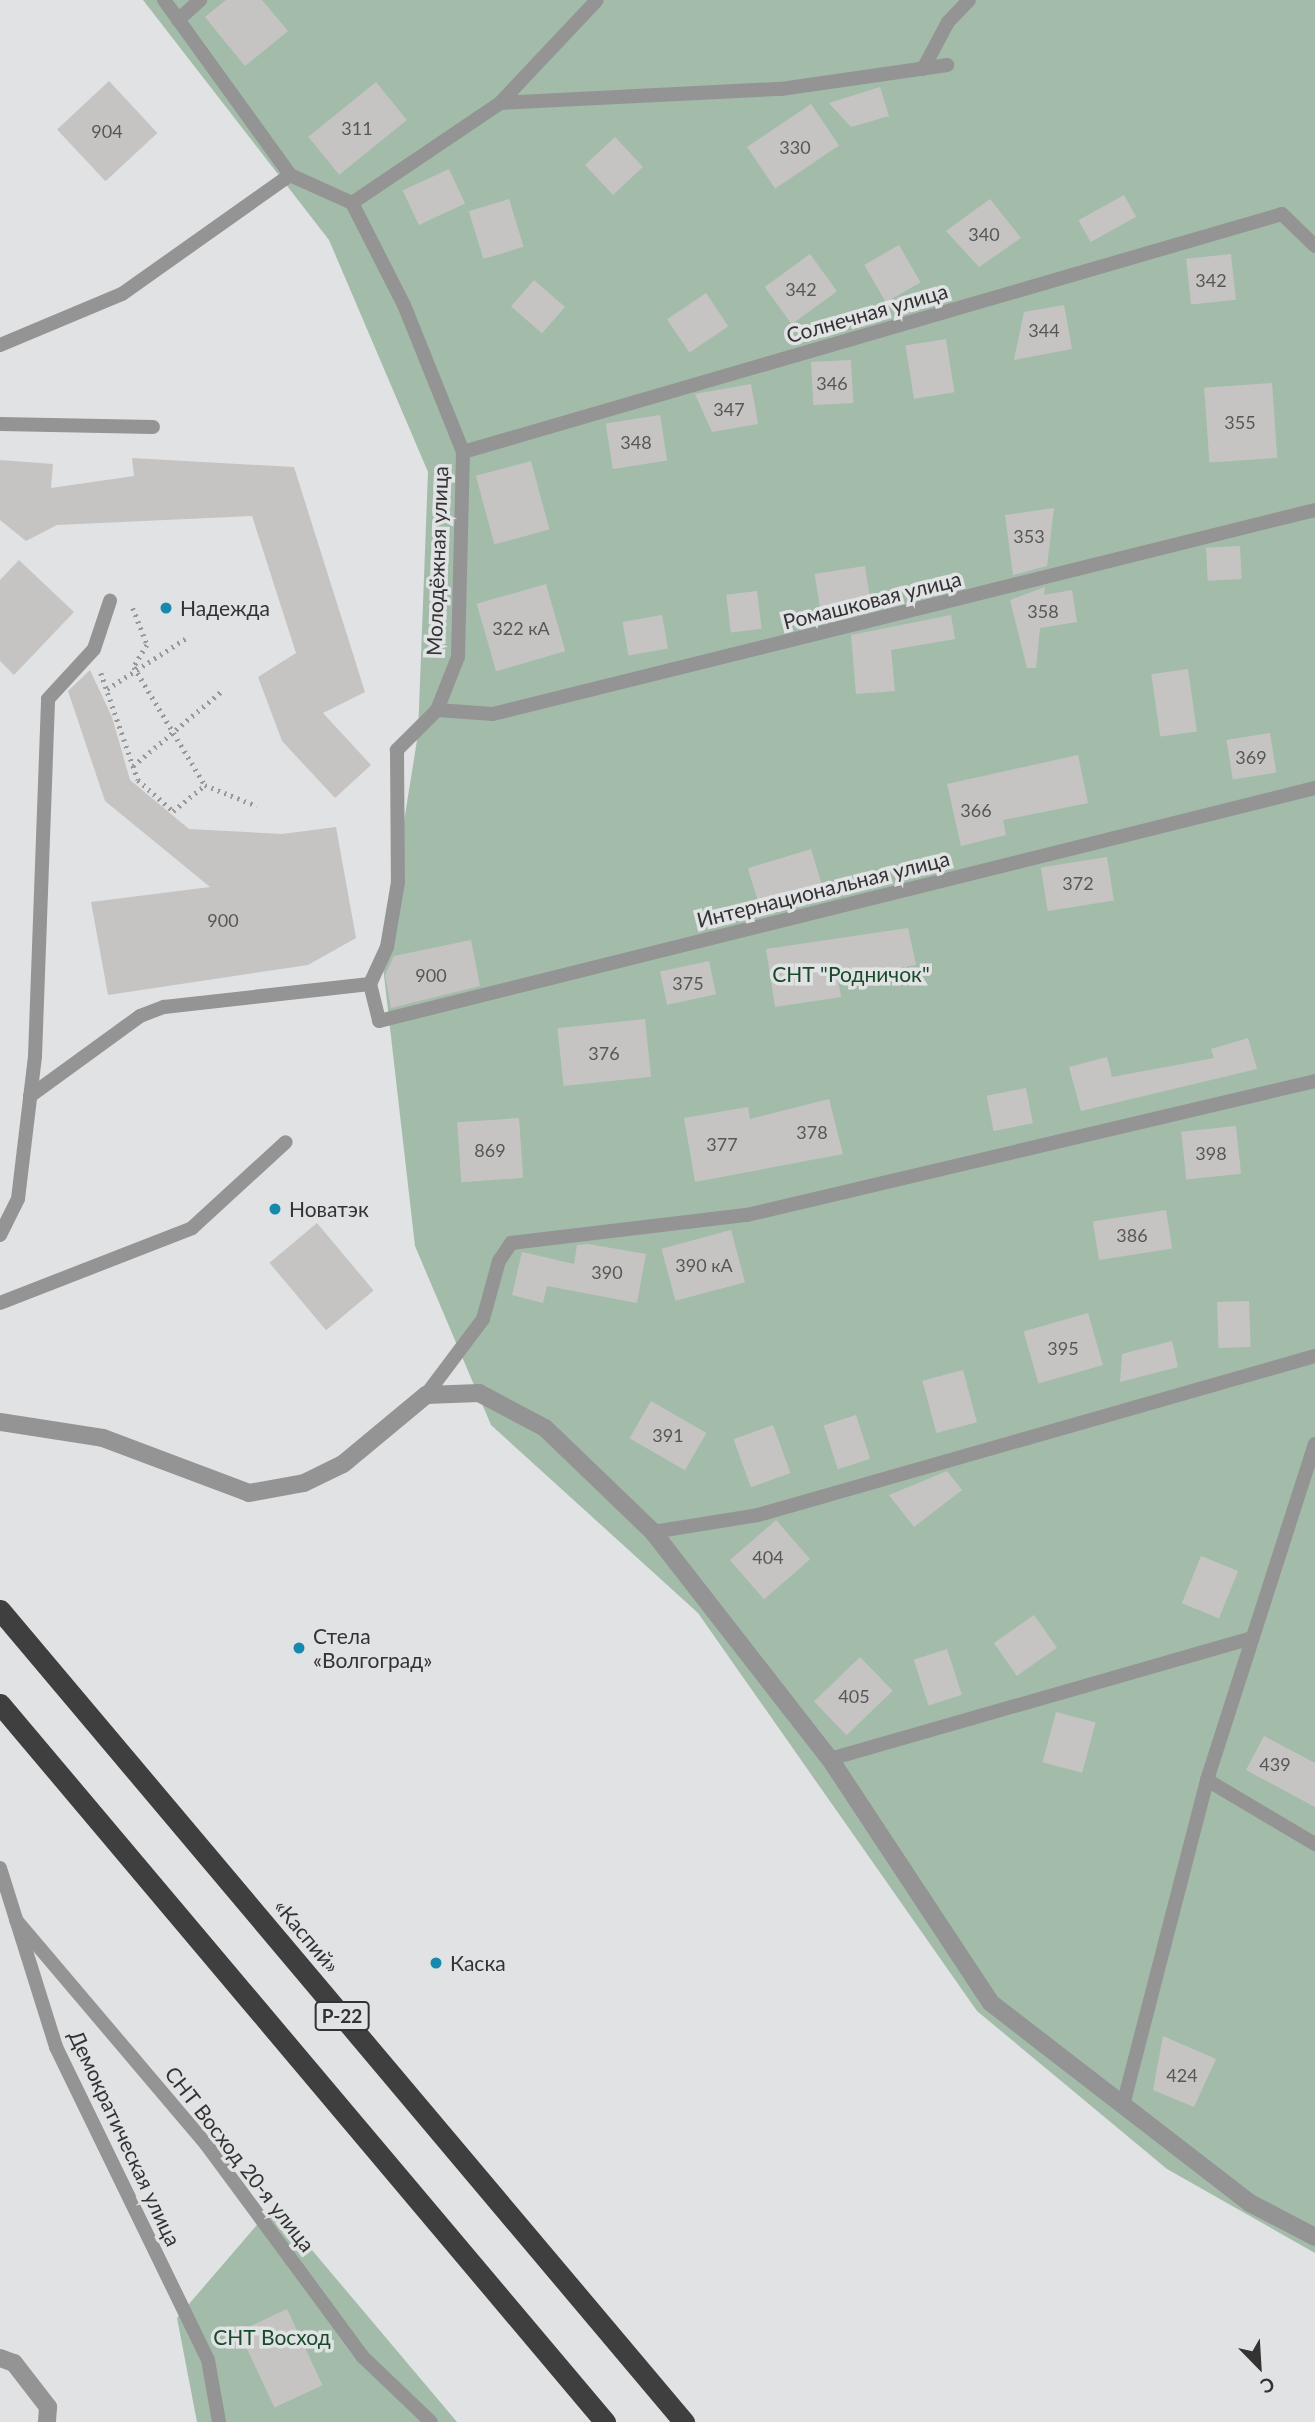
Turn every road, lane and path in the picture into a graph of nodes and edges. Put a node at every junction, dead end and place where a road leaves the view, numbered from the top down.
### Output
1 (164, 0) edge
2 (200, 0) edge
3 (597, 0) edge
4 (970, 0) edge
5 (178, 20) junction
6 (947, 65) dead end
7 (923, 69) junction
8 (500, 103) junction
9 (290, 175) junction
10 (352, 202) junction
11 (1315, 246) edge
12 (0, 345) edge
13 (0, 424) edge
14 (153, 427) dead end
15 (463, 452) junction
16 (1315, 510) edge
17 (110, 601) dead end
18 (126, 615) dead end
19 (186, 639) dead end
20 (94, 649) junction
21 (134, 667) junction
22 (107, 689) junction
23 (223, 690) dead end
24 (437, 710) junction
25 (175, 736) junction
26 (133, 766) junction
27 (205, 785) junction
28 (1315, 788) edge
29 (257, 806) dead end
30 (370, 984) junction
31 (1315, 1081) edge
32 (30, 1096) junction
33 (286, 1142) dead end
34 (0, 1235) edge
35 (0, 1303) edge
36 (1315, 1356) edge
37 (426, 1395) junction
38 (0, 1422) edge
39 (1314, 1453) edge
40 (653, 1532) junction
41 (0, 1610) edge
42 (1252, 1638) junction
43 (0, 1704) edge
44 (830, 1759) junction
45 (1207, 1780) junction
46 (1315, 1844) edge
47 (0, 1868) edge
48 (16, 1920) junction
49 (1124, 2105) junction
50 (1315, 2237) edge
51 (0, 2358) edge
52 (47, 2422) edge
53 (219, 2422) edge
54 (431, 2422) edge
55 (605, 2422) edge
56 (684, 2422) edge

1 - 5 lane
2 - 5 lane
3 - 8 lane
4 - 7 lane
5 - 9 lane
6 - 7 lane
7 - 8 lane
8 - 10 lane
9 - 10 lane
9 - 12 lane
10 - 15 lane
11 - 15 lane, Солнечная улица
13 - 14 lane
15 - 24 lane, Молодёжная улица
16 - 24 lane, Ромашковая улица
17 - 20 lane
18 - 21 path
19 - 21 path
20 - 22 path
20 - 32 lane
21 - 22 path
21 - 25 path
22 - 26 path
23 - 25 path
24 - 30 lane, Молодёжная улица
25 - 26 path
25 - 27 path
26 - 27 path
27 - 29 path
28 - 30 lane, Интернациональная улица
30 - 32 lane
31 - 37 lane
32 - 34 lane
33 - 35 lane
36 - 40 lane
37 - 38 street
37 - 40 street
39 - 42 lane
40 - 44 street
41 - 56 highway, «Каспий» / Р-22
42 - 44 lane
42 - 45 lane
43 - 55 highway, Р-22
44 - 49 street
45 - 46 lane
45 - 49 lane
47 - 48 lane, Демократическая улица
48 - 53 lane, Демократическая улица
48 - 54 lane, СНТ Восход 20-я улица
49 - 50 street
51 - 52 street

